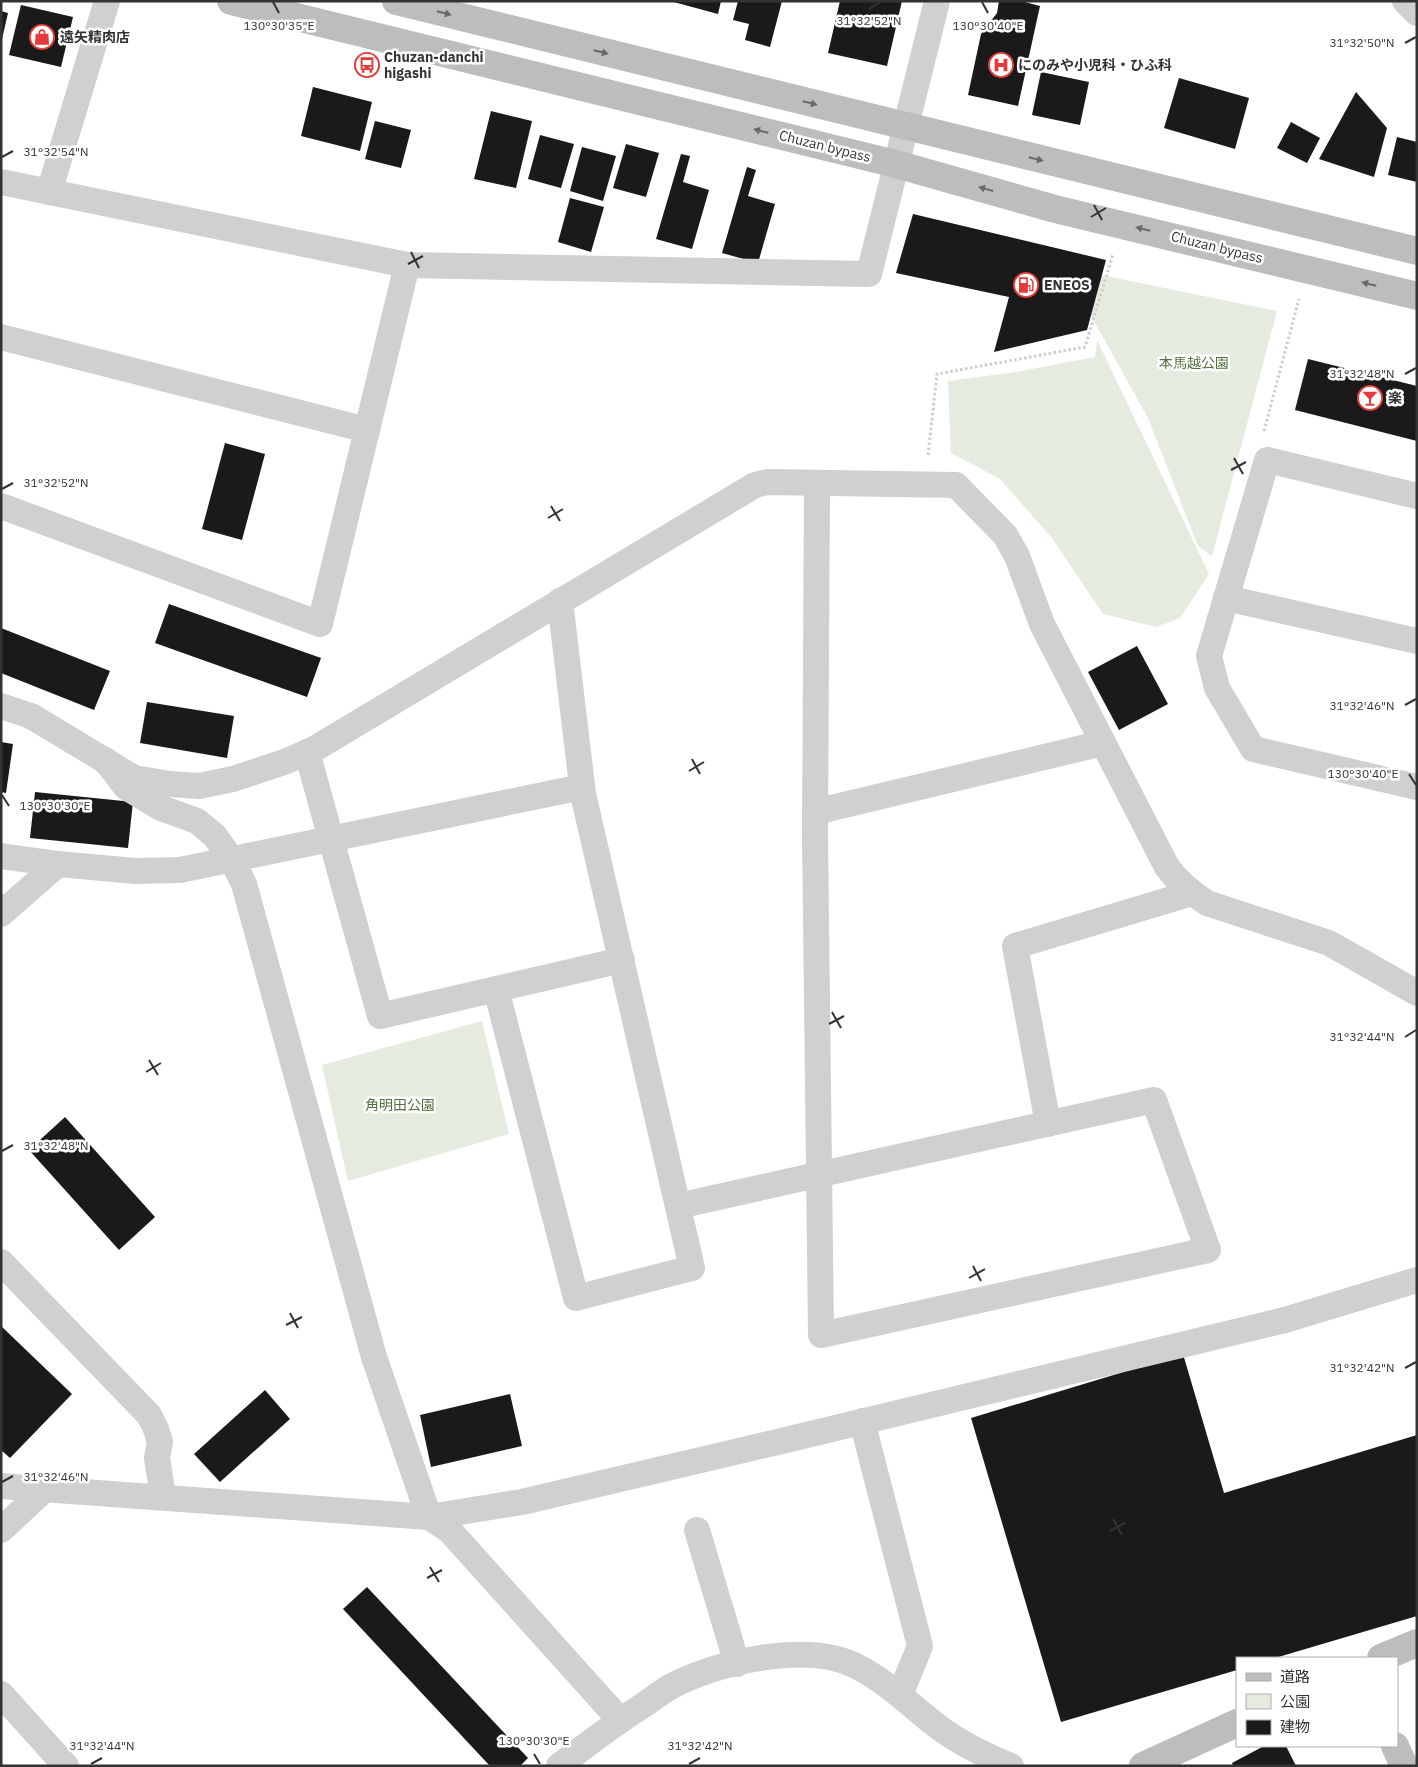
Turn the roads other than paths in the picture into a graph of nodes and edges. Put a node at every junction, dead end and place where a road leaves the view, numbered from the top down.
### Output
1 (107, 1) edge
2 (231, 1) edge
3 (396, 1) edge
4 (937, 1) edge
5 (1405, 1) edge
6 (1417, 13) edge
7 (906, 126) junction
8 (896, 164) junction
9 (1, 182) edge
10 (49, 192) junction
11 (1417, 251) edge
12 (407, 265) junction
13 (1417, 296) edge
14 (1, 337) edge
15 (367, 430) junction
16 (817, 483) junction
17 (1417, 496) edge
18 (1, 506) edge
19 (1226, 598) junction
20 (560, 601) junction
21 (1417, 641) edge
22 (1, 706) edge
23 (1104, 744) junction
24 (307, 752) junction
25 (105, 760) junction
26 (582, 787) junction
27 (1417, 787) edge
28 (815, 812) junction
29 (331, 839) junction
30 (1, 856) edge
31 (232, 860) junction
32 (58, 864) junction
33 (1192, 893) junction
34 (1, 914) edge
35 (622, 960) junction
36 (496, 989) junction
37 (1417, 993) edge
38 (1048, 1124) junction
39 (819, 1174) junction
40 (678, 1206) junction
41 (1, 1262) edge
42 (1417, 1280) edge
43 (862, 1421) junction
44 (1, 1486) edge
45 (44, 1490) junction
46 (163, 1497) junction
47 (430, 1517) junction
48 (1, 1530) edge
49 (698, 1530) dead end
50 (1417, 1643) edge
51 (1383, 1657) edge
52 (737, 1664) junction
53 (1, 1694) edge
54 (900, 1695) junction
55 (620, 1720) junction
56 (1236, 1723) edge
57 (1395, 1747) edge
58 (66, 1766) edge
59 (559, 1766) edge
60 (1011, 1766) edge
61 (1143, 1766) edge
62 (1404, 1766) edge

1 - 10 street
8 -> 2 street, Chuzan bypass
3 -> 7 street
4 - 7 street
5 - 6 street
7 - 8 street
7 -> 11 street
8 - 12 street
13 -> 8 street, Chuzan bypass
9 - 10 street
10 - 12 street
12 - 15 street
14 - 15 street
15 - 18 street
16 - 20 street
16 - 23 street
16 - 28 street
17 - 19 street
19 - 21 street
19 - 27 street
20 - 24 street
20 - 26 street
22 - 25 street
23 - 28 street
23 - 33 street
24 - 25 street
24 - 29 street
25 - 31 street
26 - 29 street
26 - 35 street
28 - 39 street
29 - 31 street
29 - 36 street
30 - 32 street
31 - 32 street
31 - 47 street
32 - 34 street
33 - 37 street
33 - 38 street
35 - 36 street
35 - 40 street
36 - 40 street
38 - 39 street
38 - 39 street
39 - 40 street
41 - 46 street
42 - 43 street
43 - 47 street
43 - 54 street
44 - 45 street
45 - 46 street
45 - 48 street
46 - 47 street
47 - 55 street
49 - 52 street
50 - 51 street
52 - 54 street
52 - 55 street
53 - 58 street
54 - 60 street
55 - 59 street
56 - 61 street
57 - 62 street

